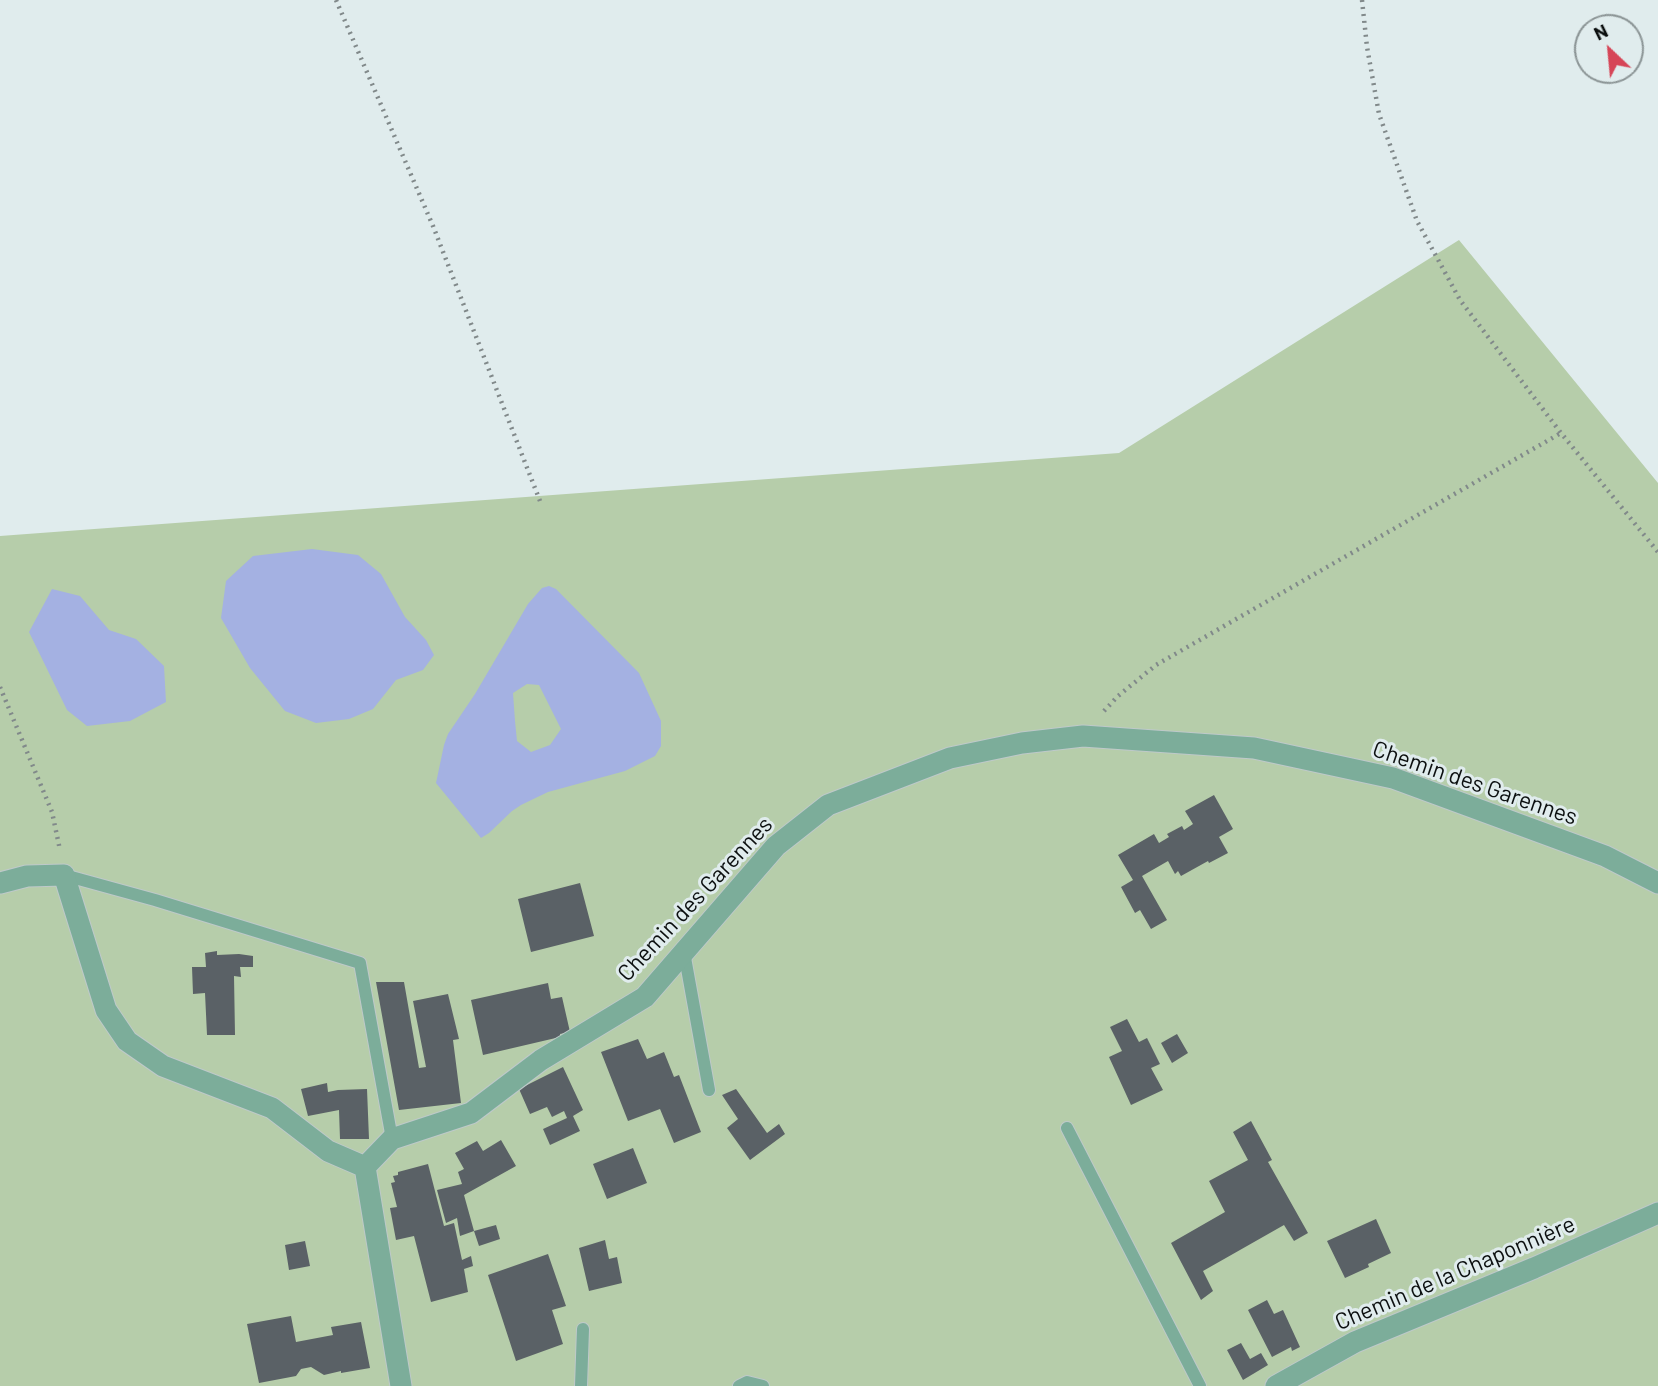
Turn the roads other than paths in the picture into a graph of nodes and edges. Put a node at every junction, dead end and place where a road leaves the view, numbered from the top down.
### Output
1 (64, 875) junction
2 (0, 883) edge
3 (1658, 883) edge
4 (684, 952) junction
5 (709, 1090) dead end
6 (1067, 1128) dead end
7 (393, 1139) junction
8 (365, 1167) junction
9 (1658, 1213) edge
10 (583, 1329) dead end
11 (401, 1386) edge
12 (581, 1386) edge
13 (739, 1386) edge
14 (763, 1386) edge
15 (1200, 1386) edge
16 (1276, 1386) edge

1 - 2 street
1 - 7 lane
1 - 8 street
3 - 4 street, Chemin des Garennes
4 - 5 lane
4 - 7 street, Chemin des Garennes
6 - 15 lane
7 - 8 street, Chemin des Garennes
8 - 11 street
9 - 16 street, Chemin de la Chaponnière
10 - 12 lane
13 - 14 lane

